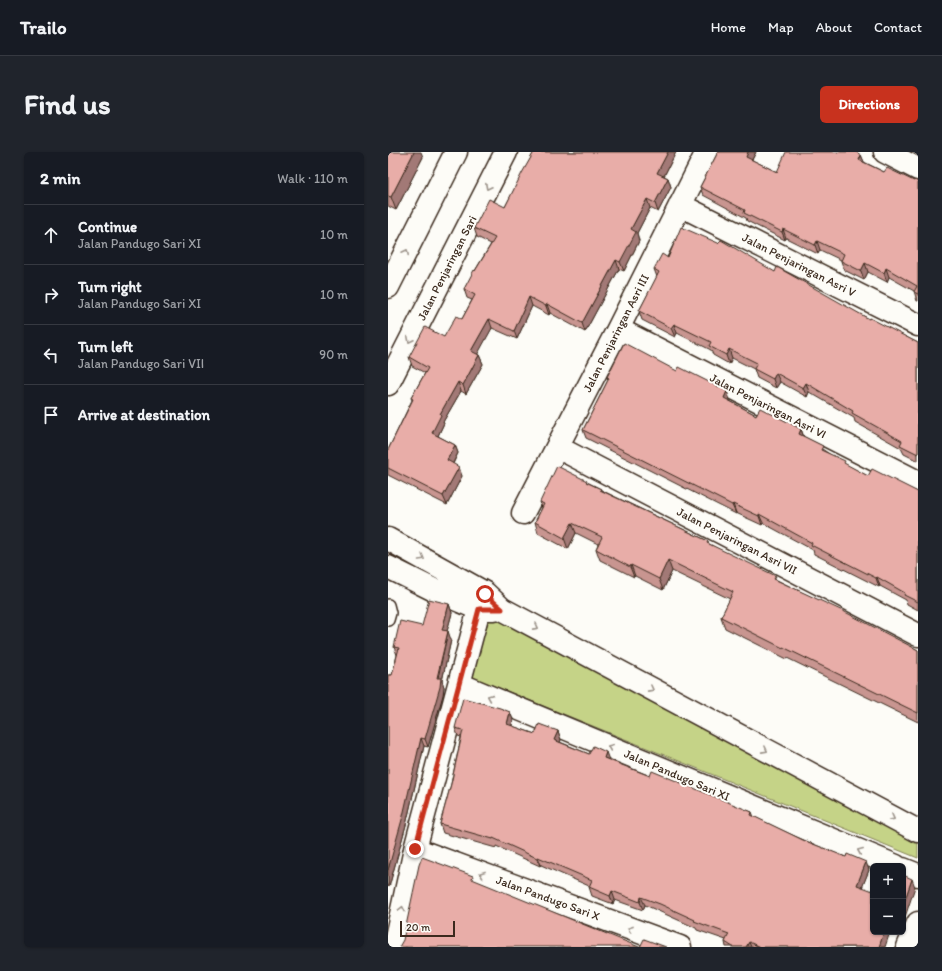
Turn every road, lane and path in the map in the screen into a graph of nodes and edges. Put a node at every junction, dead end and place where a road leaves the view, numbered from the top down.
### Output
1 (456, 152) edge
2 (506, 152) edge
3 (707, 152) edge
4 (885, 152) edge
5 (918, 169) edge
6 (680, 205) junction
7 (388, 287) edge
8 (918, 325) edge
9 (618, 329) junction
10 (388, 384) edge
11 (557, 447) junction
12 (918, 482) edge
13 (523, 513) dead end
14 (388, 539) edge
15 (388, 566) edge
16 (482, 601) junction
17 (388, 605) edge
18 (388, 620) edge
19 (918, 635) edge
20 (459, 684) junction
21 (918, 831) edge
22 (415, 849) junction
23 (889, 863) edge
24 (906, 870) edge
25 (918, 875) edge
26 (918, 923) edge
27 (394, 947) edge
28 (680, 947) edge
29 (908, 947) edge

7 -> 1 street
2 -> 10 street, Jalan Penjaringan Sari
3 - 6 street, Jalan Penjaringan Asri III
4 - 5 street
6 - 8 street, Jalan Penjaringan Asri V
6 - 9 street, Jalan Penjaringan Asri III
9 - 11 street, Jalan Penjaringan Asri III
9 - 12 street, Jalan Penjaringan Asri VI
11 - 13 street, Jalan Penjaringan Asri III
11 - 19 street, Jalan Penjaringan Asri VII
14 -> 16 street
15 - 16 street
16 - 20 street
16 -> 21 street
17 - 18 lane
20 - 22 street
23 -> 20 street, Jalan Pandugo Sari XI
27 -> 22 street
28 -> 22 street, Jalan Pandugo Sari X
24 - 25 street
26 - 29 street

